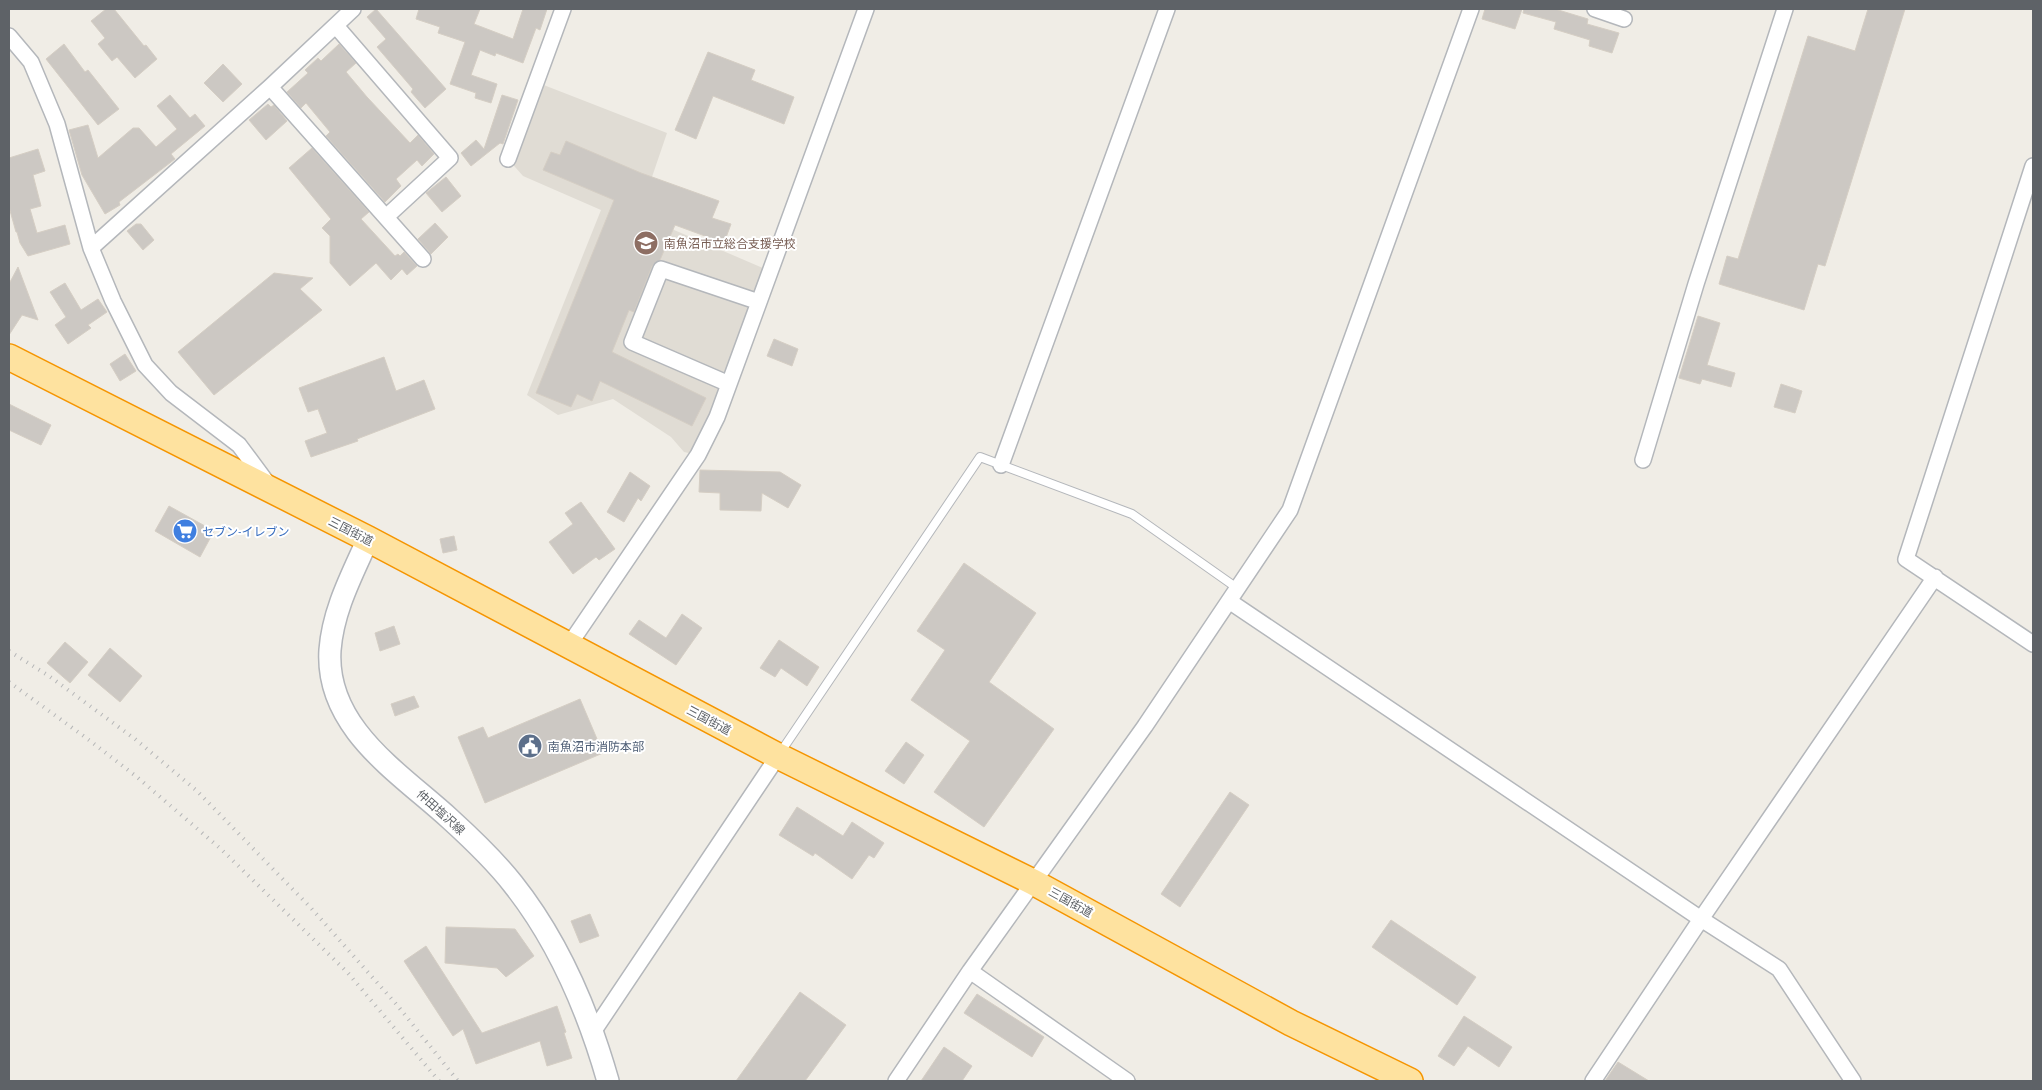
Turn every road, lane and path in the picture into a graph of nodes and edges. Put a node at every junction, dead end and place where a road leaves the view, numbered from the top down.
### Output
1 (353, 9) edge
2 (563, 9) edge
3 (866, 9) edge
4 (1167, 9) edge
5 (1471, 9) edge
6 (1595, 9) edge
7 (1785, 9) edge
8 (1624, 19) dead end
9 (336, 26) junction
10 (9, 36) edge
11 (270, 87) junction
12 (508, 159) dead end
13 (2033, 166) edge
14 (386, 217) junction
15 (91, 248) junction
16 (423, 259) dead end
17 (759, 302) junction
18 (9, 357) edge
19 (729, 384) junction
20 (1643, 460) dead end
21 (1001, 465) junction
22 (274, 492) junction
23 (368, 539) junction
24 (1935, 577) junction
25 (1233, 595) junction
26 (2033, 644) edge
27 (569, 645) junction
28 (778, 756) junction
29 (1033, 882) junction
30 (1701, 919) junction
31 (970, 971) junction
32 (593, 1032) junction
33 (608, 1081) edge
34 (896, 1081) edge
35 (1127, 1081) edge
36 (1410, 1081) edge
37 (1593, 1081) edge
38 (1853, 1081) edge

1 - 9 street
2 - 12 street
3 - 17 street
4 - 21 street
5 - 25 street
6 - 8 street
7 - 20 street
9 - 11 street
9 - 14 street
10 - 15 street
11 - 14 street
11 - 15 street
13 - 24 street
14 - 16 street
15 - 22 street
17 - 19 street
17 - 19 street
18 - 22 highway, 三国街道
19 - 27 street
21 - 25 lane
21 - 28 lane
22 - 23 highway, 三国街道
23 - 27 highway, 三国街道
23 - 32 main road, 仲田塩沢線
24 - 26 street
24 - 30 street
25 - 29 street
25 - 30 street
27 - 28 highway, 三国街道
28 - 29 highway, 三国街道
28 - 32 street
29 - 31 street
29 - 36 highway, 三国街道
30 - 37 street
30 - 38 street
31 - 34 street
31 - 35 street
32 - 33 main road, 仲田塩沢線

